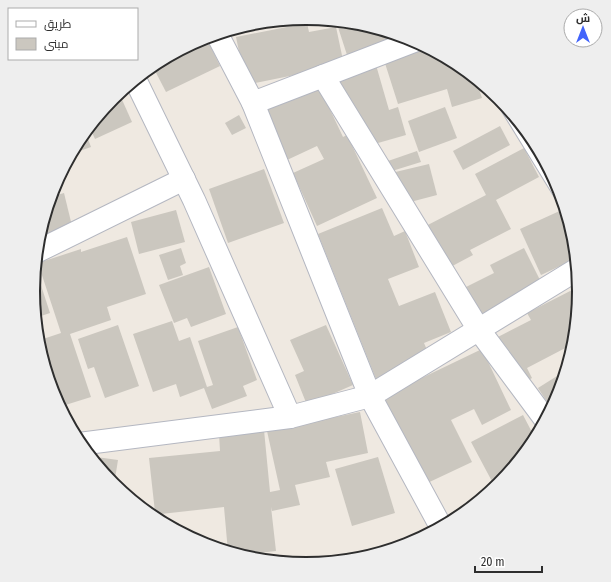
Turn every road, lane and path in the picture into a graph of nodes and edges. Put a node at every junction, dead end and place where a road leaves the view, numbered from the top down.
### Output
1 (220, 39) edge
2 (405, 44) edge
3 (323, 76) junction
4 (138, 85) edge
5 (254, 103) junction
6 (184, 179) junction
7 (43, 248) edge
8 (571, 273) edge
9 (479, 330) junction
10 (370, 396) junction
11 (541, 414) edge
12 (290, 417) junction
13 (87, 443) edge
14 (438, 521) edge

1 - 5 street
2 - 3 street
3 - 5 street
3 - 9 street
4 - 6 street
5 - 10 street
6 - 7 street
6 - 12 street
8 - 9 street
9 - 10 street
9 - 11 street
10 - 12 street
10 - 14 street
12 - 13 street

